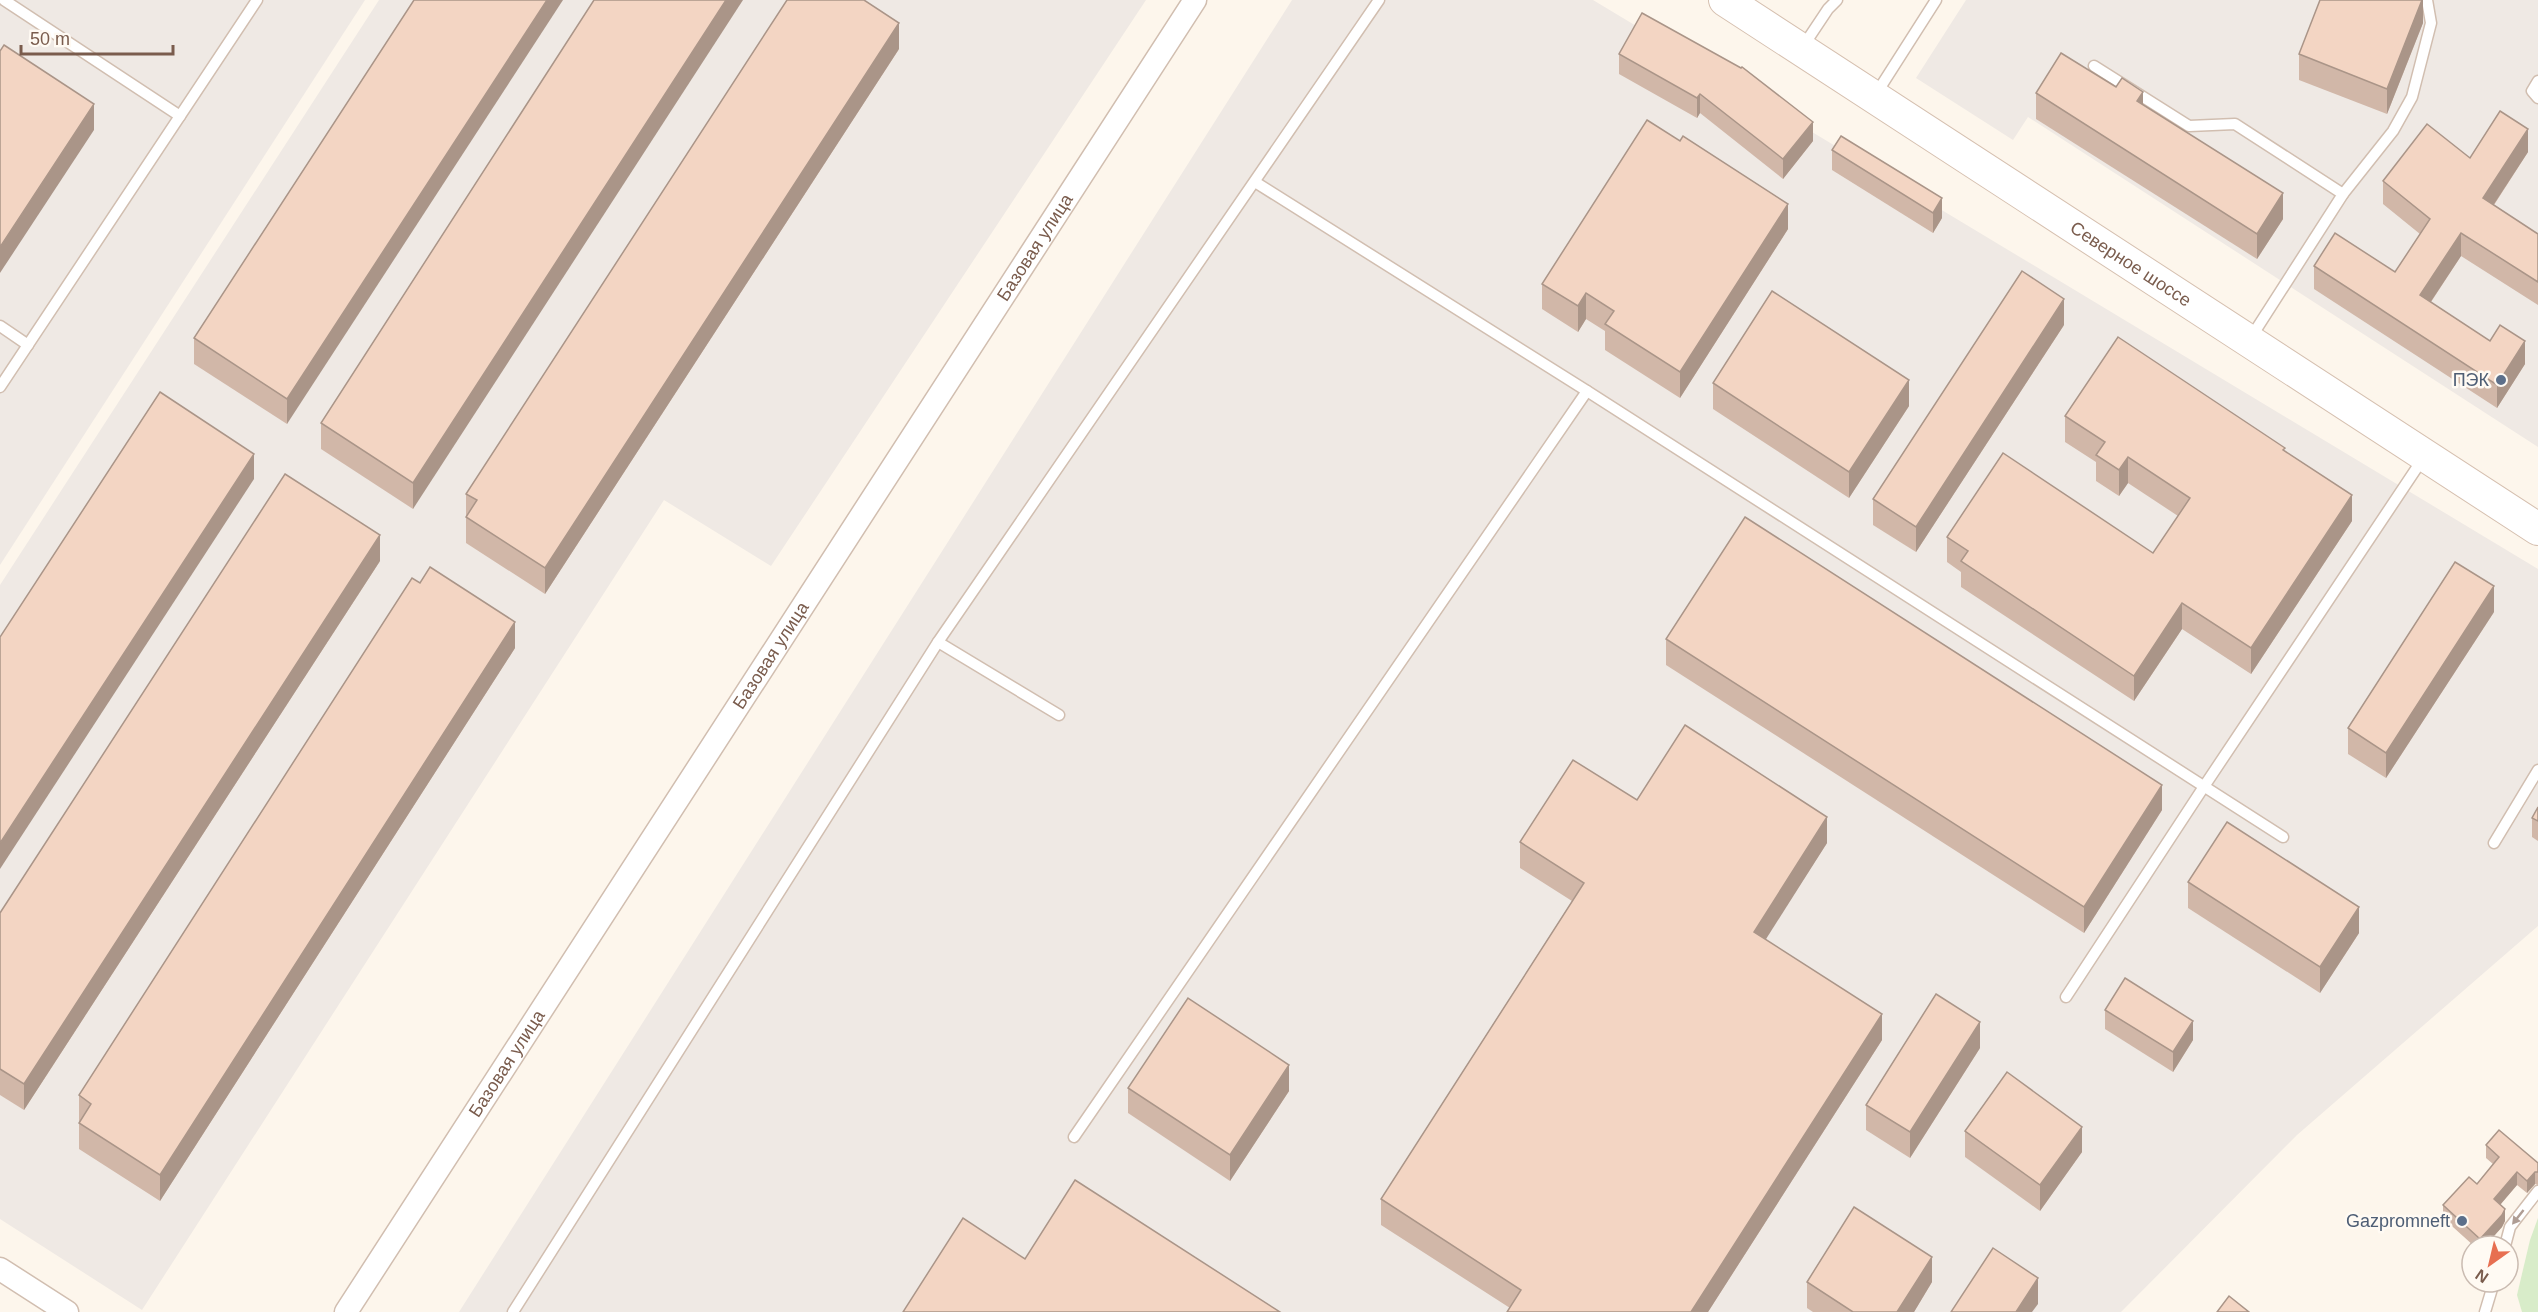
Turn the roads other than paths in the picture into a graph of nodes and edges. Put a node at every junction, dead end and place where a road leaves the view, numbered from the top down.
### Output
1 (4, 0) edge
2 (257, 0) edge
3 (1195, 0) edge
4 (1379, 0) edge
5 (1725, 0) edge
6 (1837, 0) edge
7 (1936, 0) edge
8 (2427, 0) edge
9 (1801, 50) junction
10 (2094, 66) dead end
11 (2538, 81) edge
12 (1874, 97) junction
13 (2538, 98) edge
14 (180, 117) junction
15 (1255, 182) junction
16 (2343, 194) junction
17 (0, 326) edge
18 (2249, 342) junction
19 (28, 345) junction
20 (0, 387) edge
21 (1587, 391) junction
22 (2424, 456) junction
23 (2538, 529) edge
24 (938, 642) junction
25 (1059, 715) dead end
26 (2538, 770) edge
27 (2205, 785) junction
28 (2283, 837) dead end
29 (2494, 843) dead end
30 (2066, 998) dead end
31 (1074, 1137) dead end
32 (2538, 1191) edge
33 (2508, 1234) edge
34 (0, 1269) edge
35 (2490, 1294) edge
36 (67, 1312) edge
37 (346, 1312) edge
38 (513, 1312) edge
39 (2485, 1312) edge

1 - 14 lane
2 - 14 lane
3 - 37 street, Базовая улица
4 - 15 lane
5 - 9 main road, Северное шоссе
6 - 9 lane
7 - 12 lane
8 - 16 lane
9 - 12 main road, Северное шоссе
10 - 16 lane
11 - 13 lane
12 - 18 main road, Северное шоссе
14 - 19 lane
15 - 21 lane
15 - 24 lane
16 - 18 lane
17 - 19 lane
18 - 22 main road, Северное шоссе
19 - 20 lane
21 - 27 lane
21 - 31 lane
22 - 23 main road, Северное шоссе
22 - 27 lane
24 - 25 lane
24 - 38 lane
26 - 29 lane
27 - 28 lane
27 - 30 lane
32 -> 33 lane
34 - 36 street
35 - 39 lane

